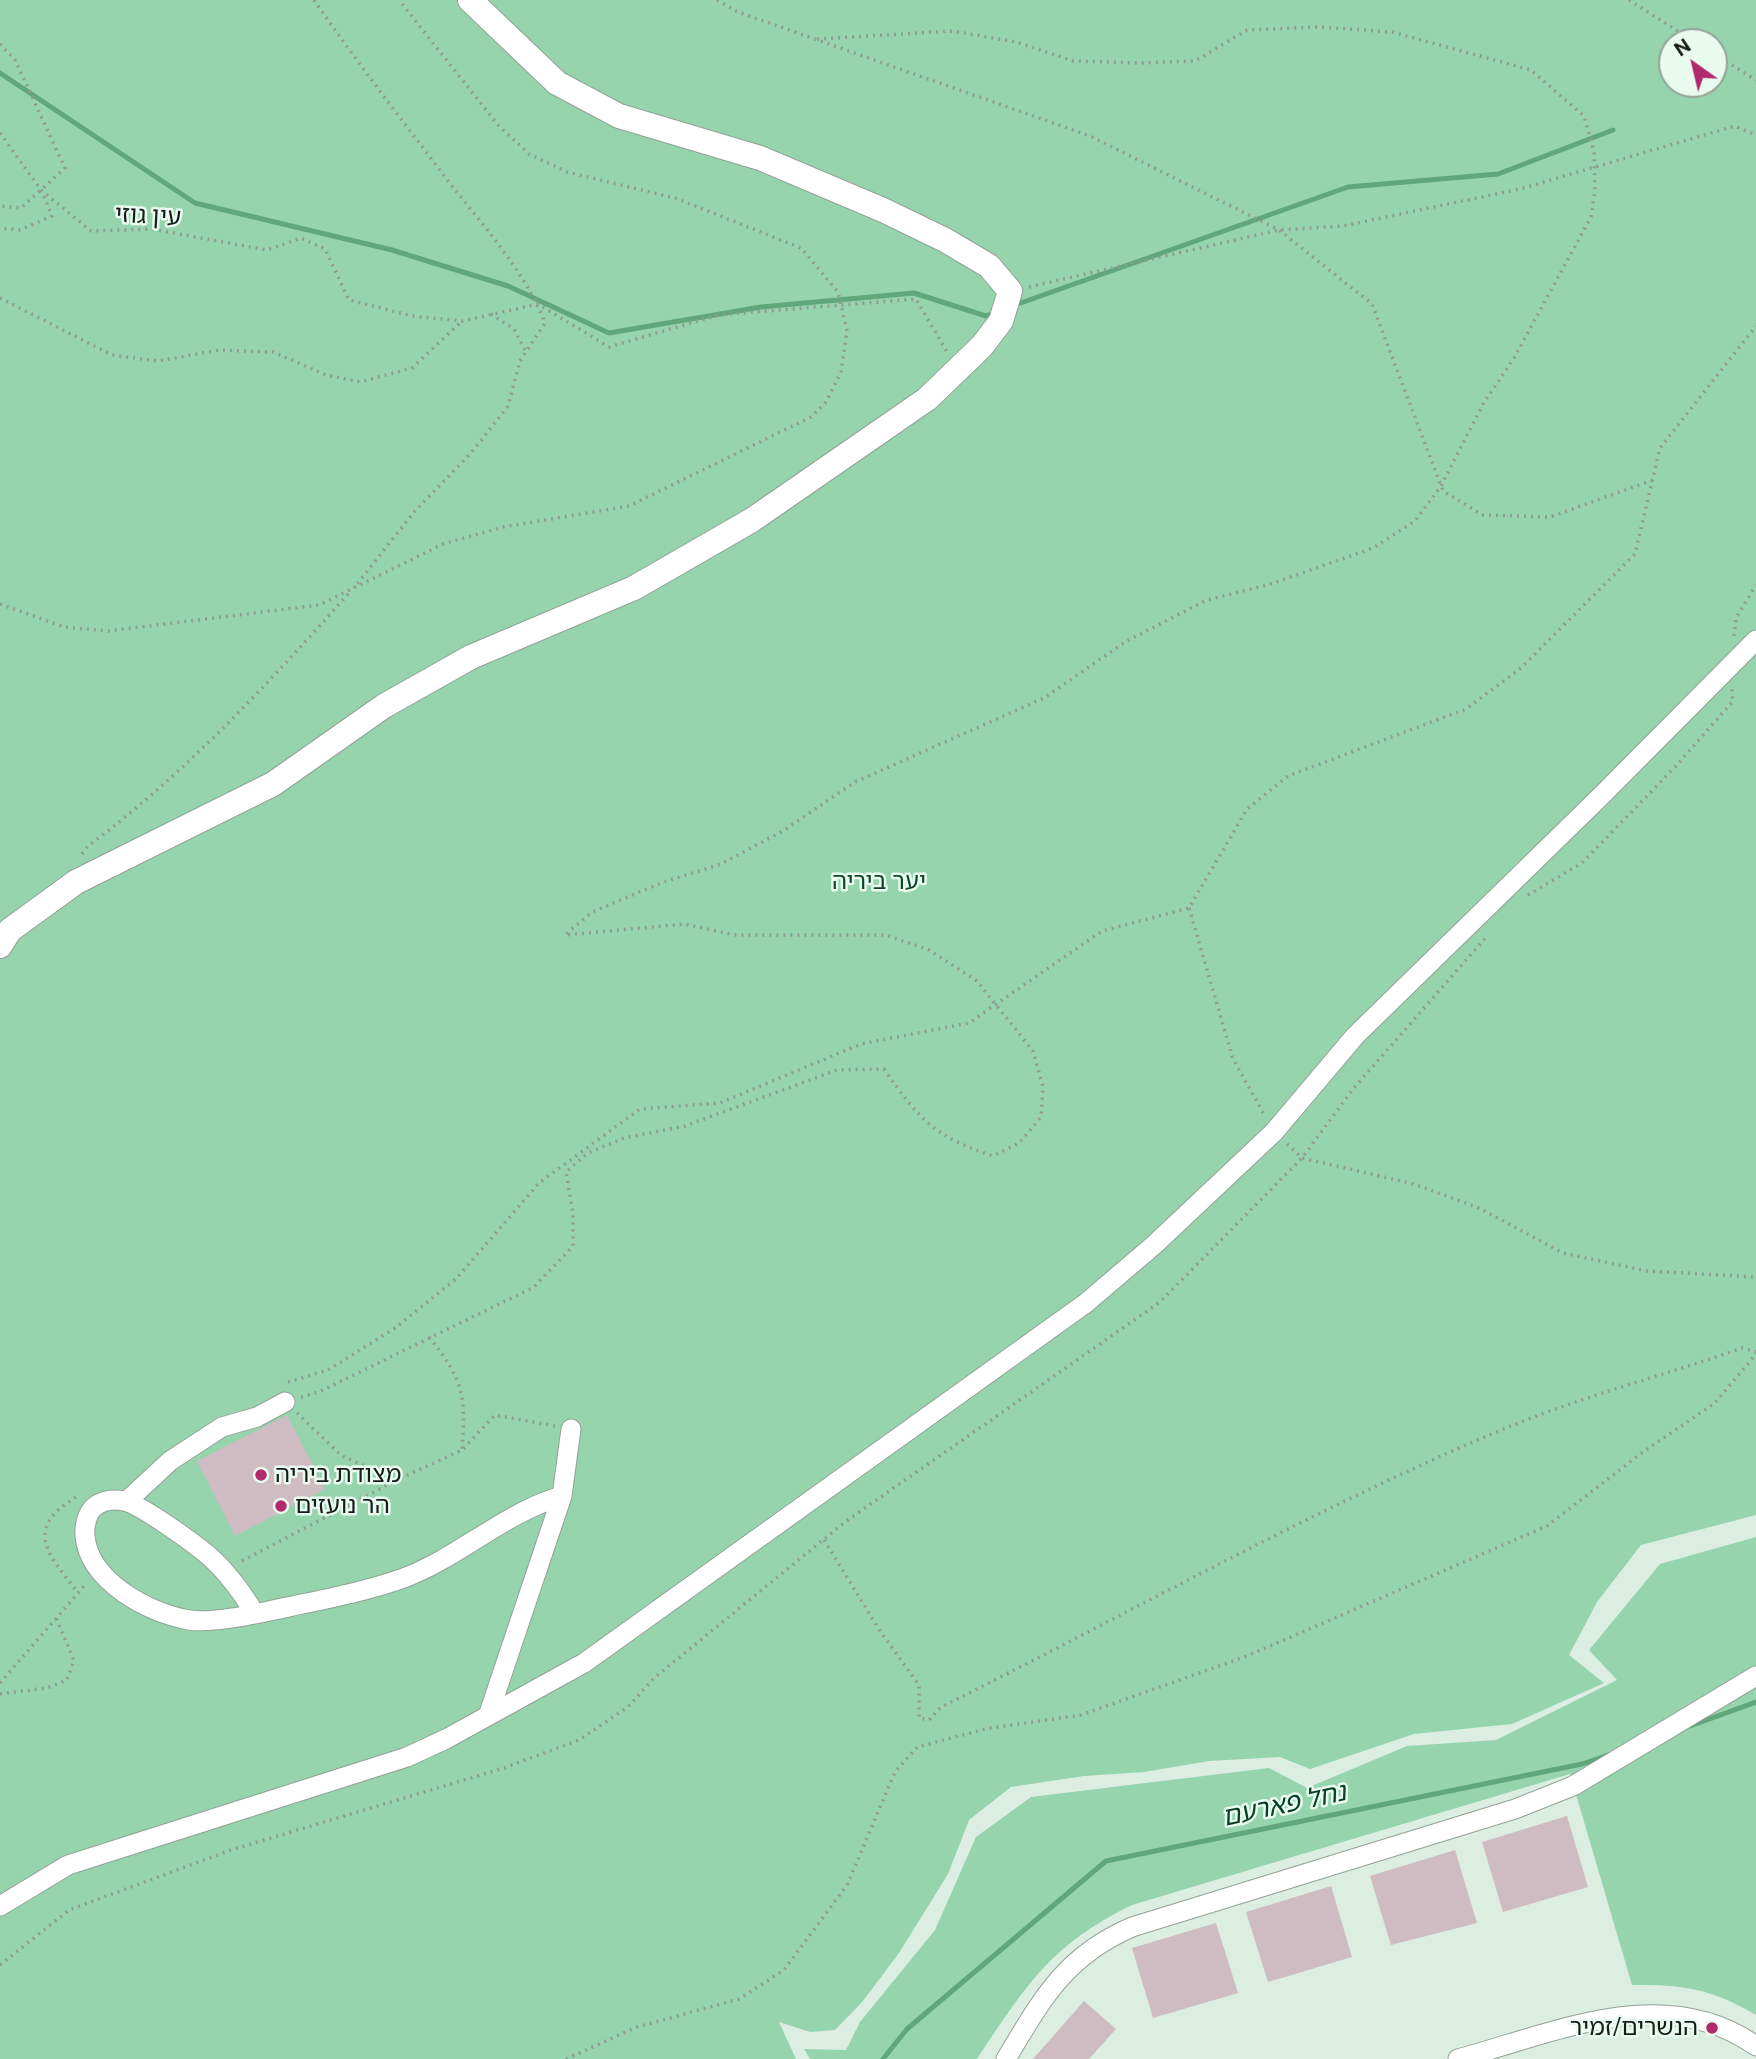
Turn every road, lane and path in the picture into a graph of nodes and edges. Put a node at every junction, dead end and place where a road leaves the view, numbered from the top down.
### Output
1 (314, 0) edge
2 (399, 0) edge
3 (470, 0) edge
4 (717, 0) edge
5 (1629, 0) edge
6 (1673, 28) edge
7 (817, 39) junction
8 (0, 44) edge
9 (1728, 63) edge
10 (1756, 80) edge
11 (0, 132) edge
12 (1756, 135) edge
13 (1595, 167) junction
14 (41, 190) junction
15 (0, 206) edge
16 (0, 228) edge
17 (1279, 230) junction
18 (1010, 291) junction
19 (0, 298) edge
20 (840, 303) junction
21 (538, 304) junction
22 (491, 314) junction
23 (462, 321) junction
24 (1756, 326) edge
25 (526, 352) junction
26 (959, 368) junction
27 (1653, 480) junction
28 (1441, 485) junction
29 (1756, 584) edge
30 (351, 592) junction
31 (0, 604) edge
32 (1756, 640) edge
33 (1730, 668) junction
34 (76, 882) junction
35 (1521, 899) dead end
36 (1189, 908) junction
37 (1494, 929) dead end
38 (0, 946) edge
39 (995, 1005) junction
40 (1274, 1132) junction
41 (1302, 1158) junction
42 (1756, 1277) edge
43 (429, 1337) junction
44 (1756, 1353) edge
45 (285, 1402) junction
46 (571, 1429) joint
47 (463, 1450) junction
48 (397, 1480) junction
49 (562, 1496) junction
50 (127, 1501) junction
51 (824, 1540) dead end
52 (233, 1557) dead end
53 (78, 1593) dead end
54 (289, 1606) dead end
55 (255, 1614) junction
56 (56, 1618) junction
57 (1756, 1676) edge
58 (0, 1682) edge
59 (0, 1694) edge
60 (488, 1716) junction
61 (0, 1906) edge
62 (1756, 2046) edge
63 (566, 2059) edge
64 (1006, 2059) edge
65 (1458, 2059) edge

1 - 21 path
2 - 20 path
3 - 18 main road
4 - 7 path
5 - 6 path
7 - 13 path
7 - 17 path
8 - 14 path
9 - 10 path
11 - 14 path
12 - 13 path
13 - 17 path
13 - 28 path
14 - 15 path
14 - 16 path
14 - 23 path, עין גוזי
17 - 18 path
17 - 28 path
18 - 26 main road
19 - 23 path
20 - 21 path
20 - 26 path
20 - 30 path
21 - 22 path
21 - 25 path
22 - 23 path
22 - 25 path
24 - 27 path
25 - 30 path
26 - 34 main road
27 - 28 path
27 - 36 path
28 - 39 path
29 - 33 path
30 - 31 path
30 - 34 path
32 - 33 street
33 - 35 path
33 - 40 street
34 - 38 main road
36 - 39 path
36 - 40 path
37 - 41 path
39 - 43 path
39 - 45 path
40 - 41 path
40 - 60 street
41 - 42 path
43 - 45 path
43 - 47 path
44 - 51 path
44 - 63 path
45 - 48 path
45 - 50 street
46 - 47 path
46 - 49 street
47 - 48 path
48 - 52 path
49 - 55 street
49 - 60 street
50 - 55 street
50 - 55 street
53 - 56 path
54 - 55 street
56 - 58 path
56 - 59 path
57 - 64 street
60 - 61 street
62 - 65 street

